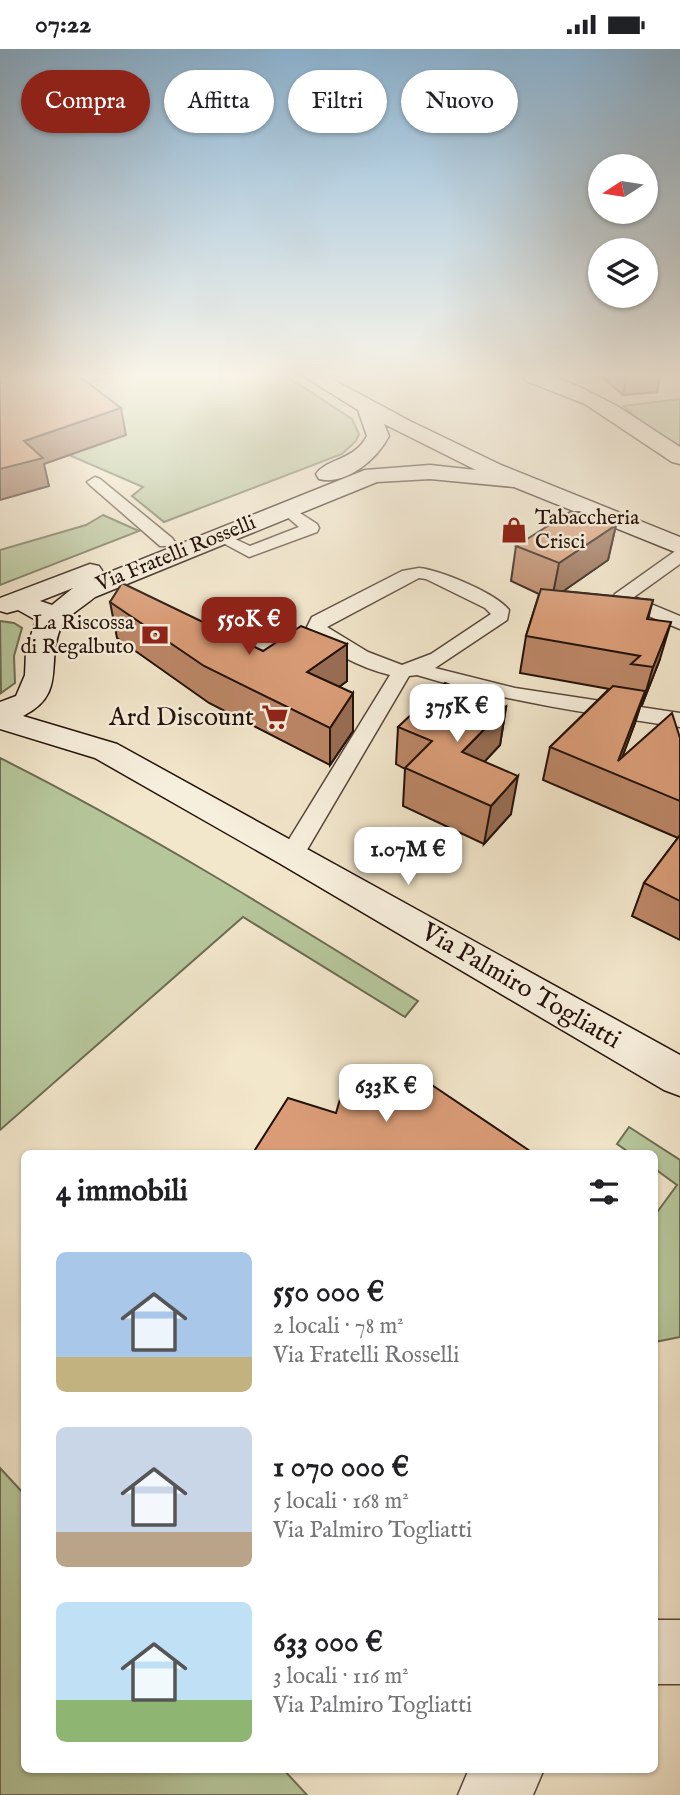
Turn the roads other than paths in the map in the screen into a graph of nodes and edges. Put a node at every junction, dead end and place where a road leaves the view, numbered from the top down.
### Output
1 (370, 458) edge
2 (408, 458) edge
3 (470, 458) edge
4 (366, 468) junction
5 (513, 480) junction
6 (95, 482) dead end
7 (166, 542) junction
8 (680, 546) edge
9 (680, 556) edge
10 (3, 606) edge
11 (50, 620) junction
12 (680, 623) edge
13 (410, 670) junction
14 (40, 675) junction
15 (0, 711) edge
16 (0, 719) edge
17 (680, 720) edge
18 (106, 751) junction
19 (292, 854) junction
20 (680, 1077) edge
21 (658, 1652) edge
22 (680, 1652) edge
23 (507, 1773) edge
24 (493, 1795) edge

1 - 4 street
2 - 4 street
3 - 5 street
4 - 5 street, Via Fratelli Rosselli
4 - 7 street, Via Fratelli Rosselli
4 - 11 street, Via Fratelli Rosselli
5 - 8 street
6 - 7 lane
7 - 10 street, Via Fratelli Rosselli
9 - 12 lane
10 - 11 street
11 - 14 street
13 - 13 lane
13 - 17 lane
13 - 19 lane
14 - 15 street
14 - 18 street
16 - 18 street
18 - 19 street, Via Palmiro Togliatti
19 - 20 street, Via Palmiro Togliatti
21 - 22 street
23 - 24 street

